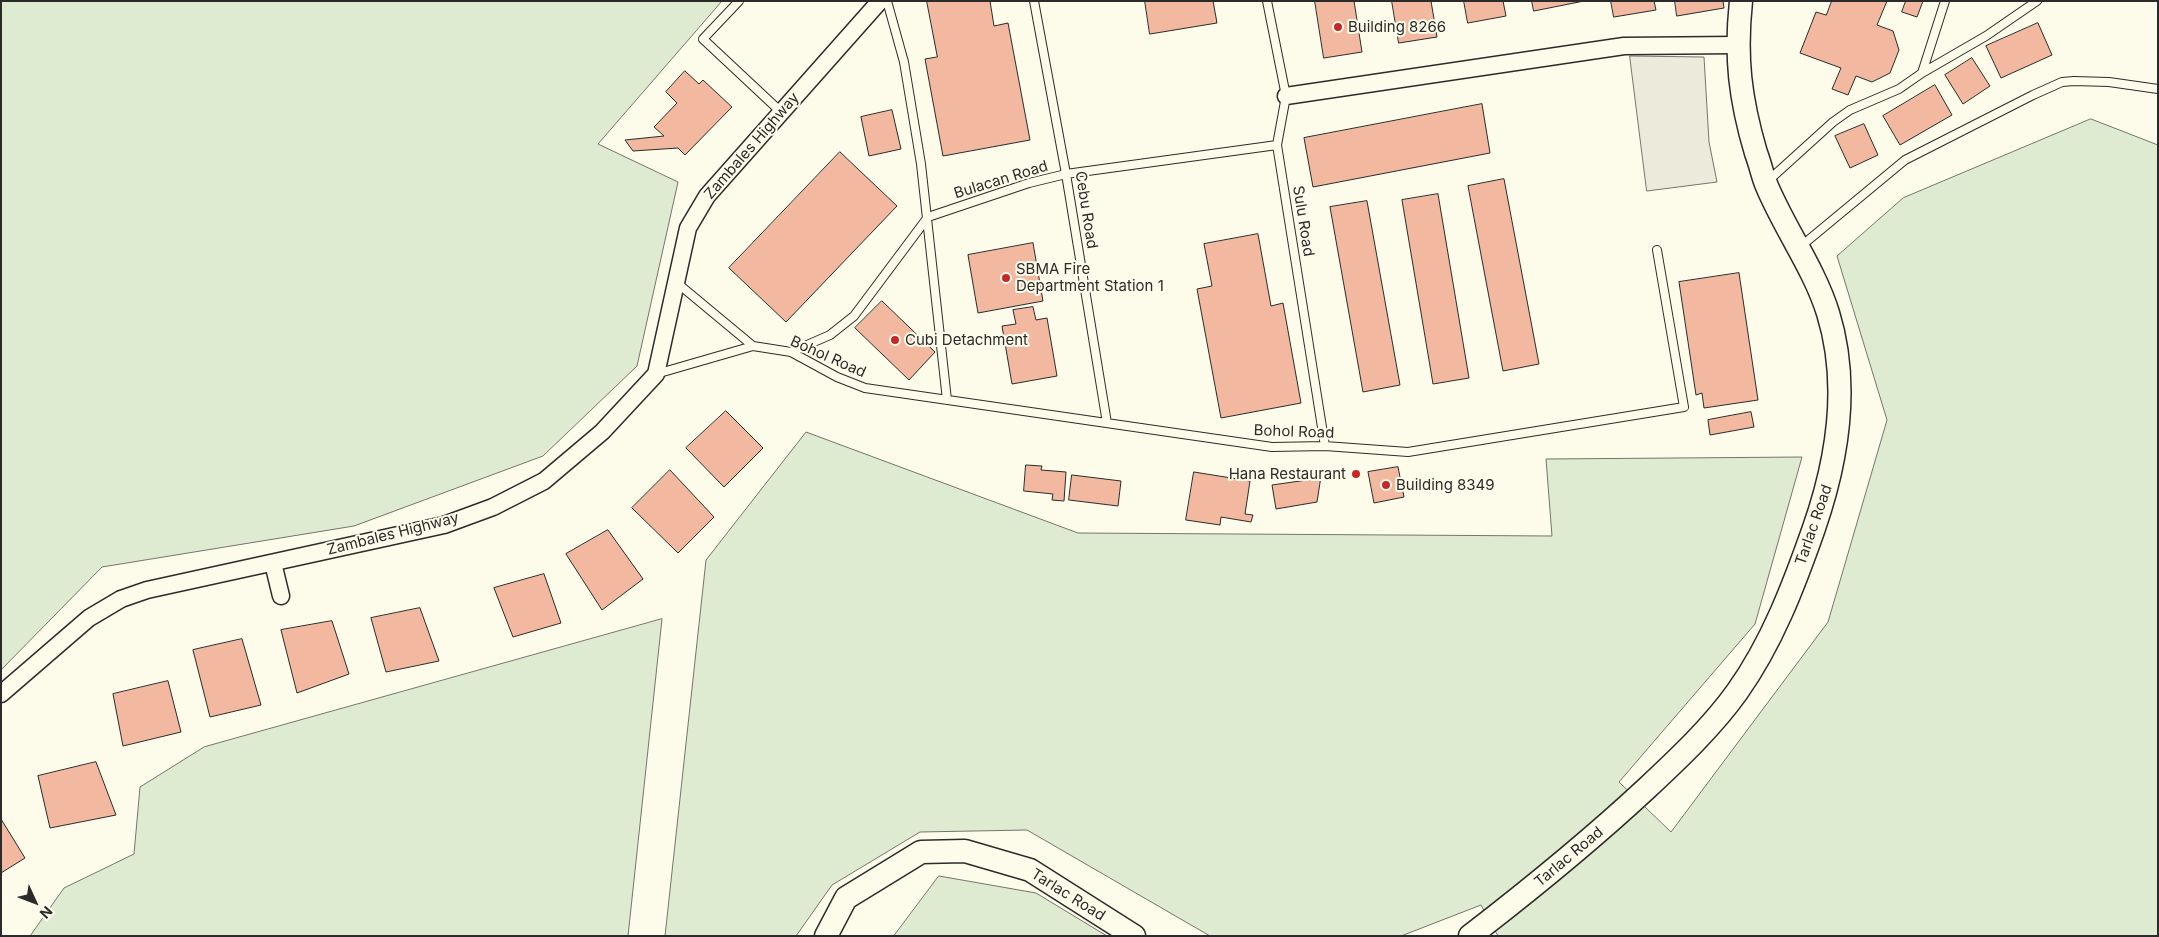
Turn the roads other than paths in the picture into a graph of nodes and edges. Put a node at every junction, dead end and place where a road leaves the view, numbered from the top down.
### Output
1 (739, 1) edge
2 (880, 1) edge
3 (887, 1) edge
4 (1034, 1) edge
5 (1268, 1) edge
6 (1741, 1) edge
7 (1945, 1) edge
8 (2037, 1) edge
9 (1737, 45) junction
10 (1922, 73) junction
11 (2158, 89) edge
12 (1286, 96) junction
13 (781, 112) junction
14 (1277, 145) junction
15 (1066, 174) junction
16 (1765, 183) junction
17 (928, 217) junction
18 (1799, 248) junction
19 (1657, 250) dead end
20 (676, 282) junction
21 (753, 346) junction
22 (792, 352) junction
23 (656, 374) junction
24 (948, 400) junction
25 (1107, 423) junction
26 (1325, 446) junction
27 (272, 562) junction
28 (281, 596) dead end
29 (1, 694) edge
30 (826, 936) edge
31 (1134, 936) edge
32 (1470, 936) edge

1 - 13 lane
2 - 13 street, Zambales Highway
3 - 17 lane
4 - 15 lane, Cebu Road
5 - 12 lane, Sulu Road
6 - 9 main road, Tarlac Road
7 - 10 lane
8 - 10 lane
9 - 12 street
9 - 16 main road, Tarlac Road
10 - 16 lane
11 - 18 lane
12 - 14 lane, Sulu Road
13 - 20 street, Zambales Highway
14 - 15 lane, Bulacan Road
14 - 26 lane, Sulu Road
15 - 17 lane, Bulacan Road
15 - 25 lane, Cebu Road
16 - 18 main road, Tarlac Road
17 - 22 lane
17 - 24 lane
18 - 32 main road, Tarlac Road
19 - 26 lane, Bohol Road
20 - 21 lane
20 - 23 street, Zambales Highway
21 - 22 lane, Bohol Road
21 - 23 lane, Bohol Road
22 - 24 lane, Bohol Road
23 - 27 street, Zambales Highway
24 - 25 lane, Bohol Road
25 - 26 lane, Bohol Road
27 - 28 street
27 - 29 street, Zambales Highway
30 - 31 main road, Tarlac Road

